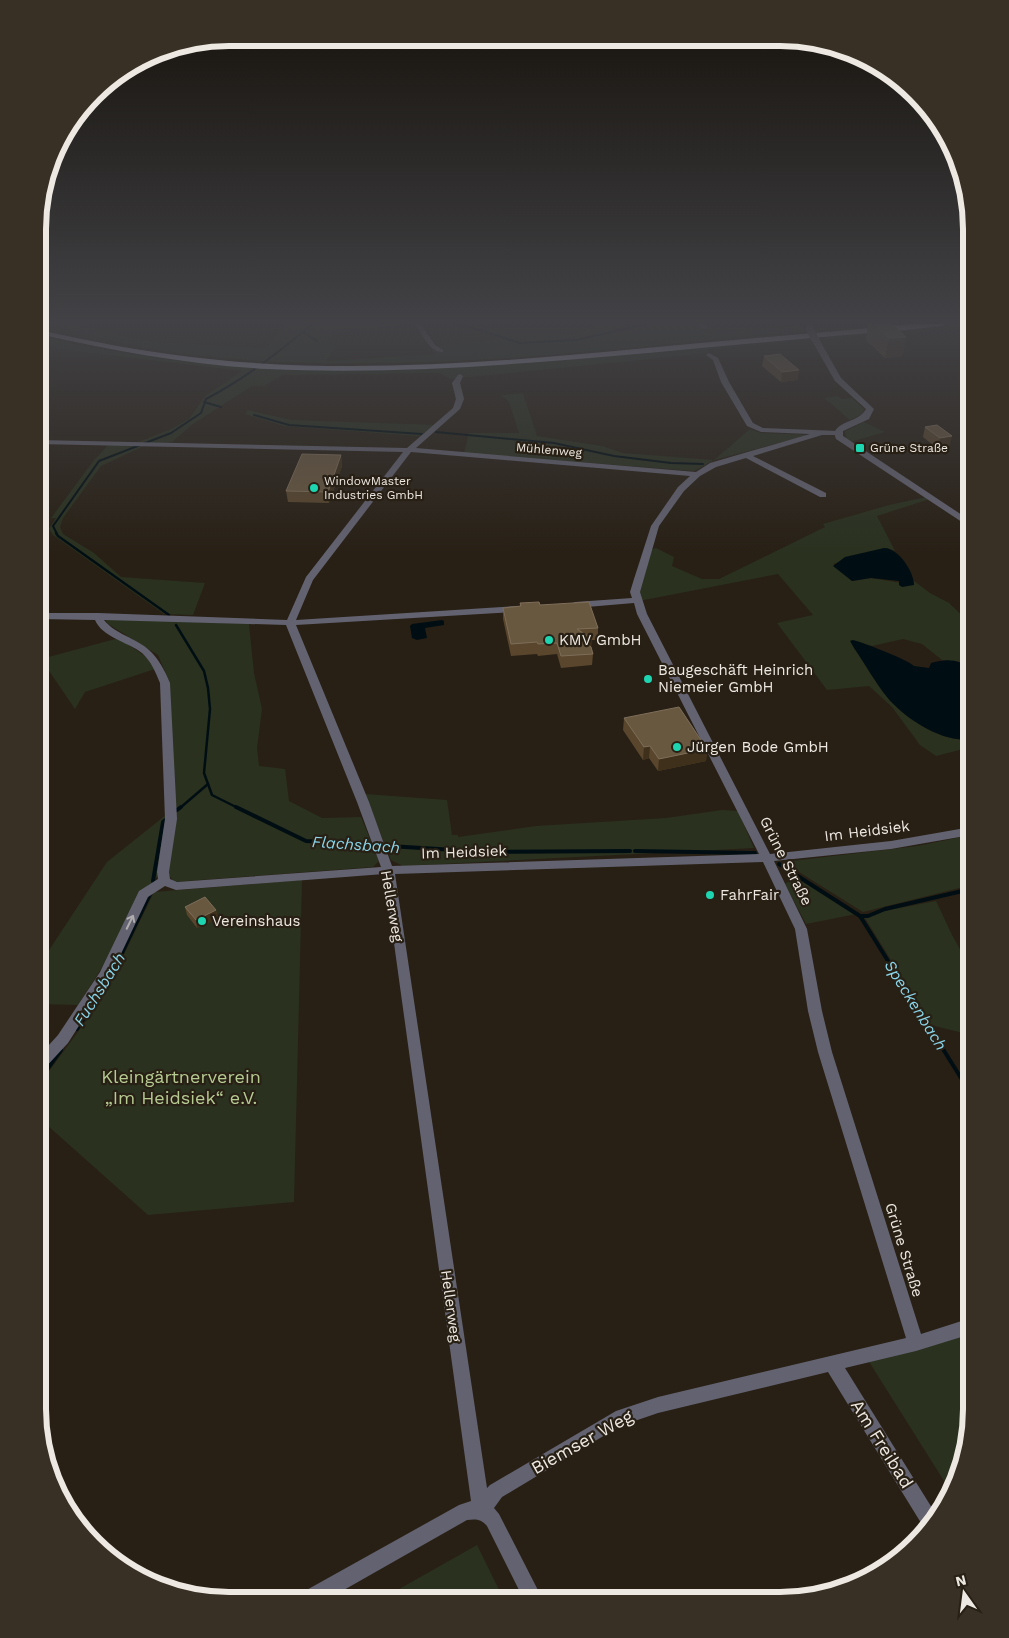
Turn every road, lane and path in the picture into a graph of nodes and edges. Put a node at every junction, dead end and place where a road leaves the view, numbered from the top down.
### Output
1 (459, 400) edge
2 (735, 400) edge
3 (861, 400) edge
4 (838, 433) junction
5 (822, 434) junction
6 (46, 442) edge
7 (409, 450) junction
8 (746, 455) junction
9 (697, 474) junction
10 (823, 495) dead end
11 (963, 518) edge
12 (636, 600) junction
13 (563, 606) edge
14 (525, 608) edge
15 (46, 616) edge
16 (98, 616) junction
17 (290, 623) junction
18 (963, 832) edge
19 (766, 858) junction
20 (388, 870) junction
21 (164, 881) junction
22 (46, 1057) edge
23 (963, 1328) edge
24 (916, 1343) junction
25 (832, 1363) junction
26 (481, 1510) junction
27 (927, 1517) edge
28 (322, 1592) edge
29 (530, 1592) edge

1 - 7 street
2 - 5 street
3 - 4 street, bridge
4 - 5 street
4 - 11 street
5 - 8 street
6 - 7 street, Mühlenweg
7 - 9 street, Mühlenweg
7 - 17 street
8 - 9 street
8 - 10 street
9 - 12 street
12 - 13 street
12 - 19 street, Grüne Straße
14 - 17 street
15 - 16 street
16 - 17 street
16 - 21 street
17 - 20 street, Hellerweg
18 - 19 street, Im Heidsiek
19 - 20 street, Im Heidsiek
19 - 24 street, Grüne Straße
20 - 21 street, Im Heidsiek
20 - 26 street, Hellerweg
22 -> 21 street
23 - 24 street, Biemser Weg
24 - 25 street, Biemser Weg
25 - 26 street, Biemser Weg
25 - 27 street, Am Freibad
26 - 28 street
26 - 29 street

